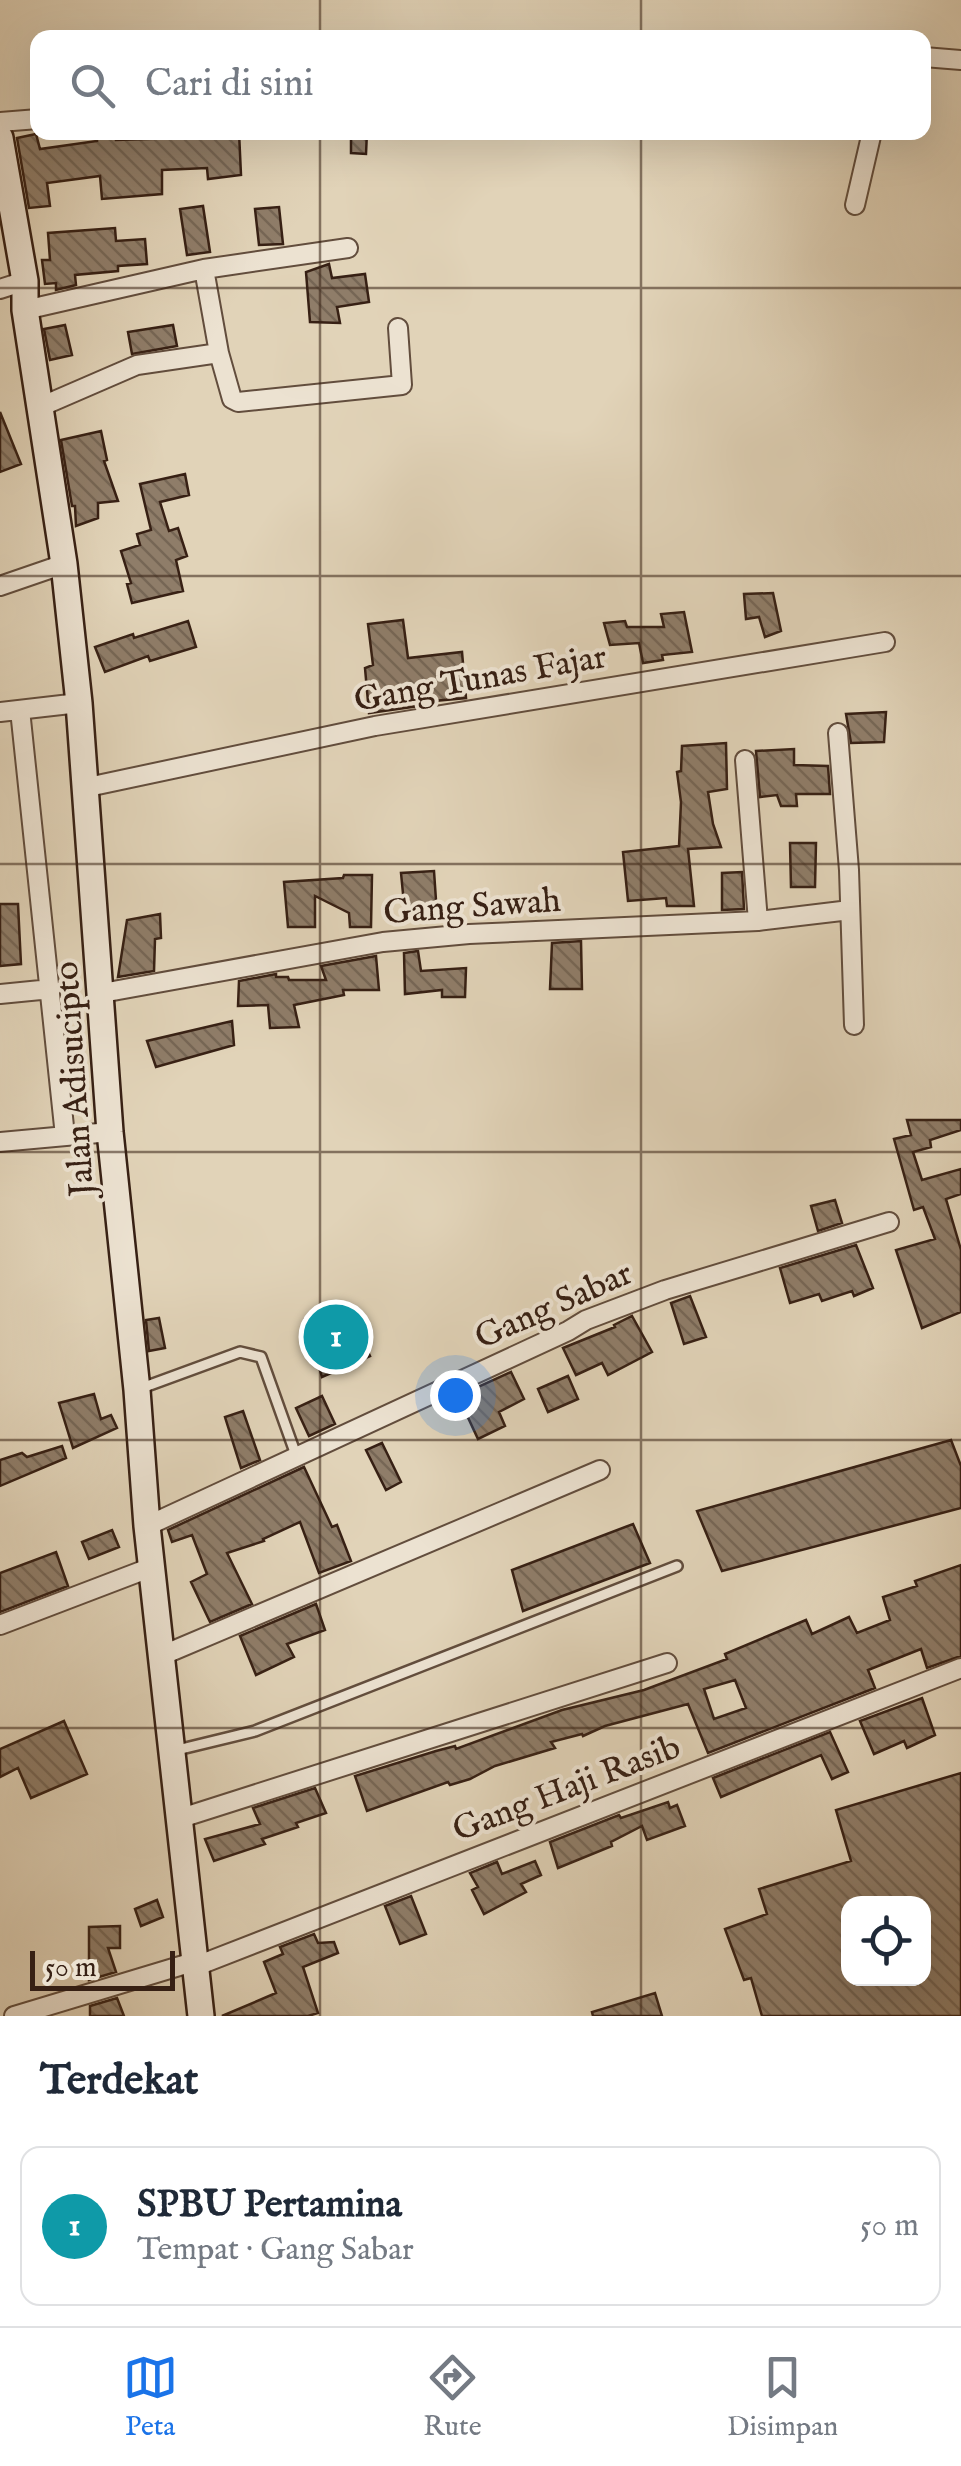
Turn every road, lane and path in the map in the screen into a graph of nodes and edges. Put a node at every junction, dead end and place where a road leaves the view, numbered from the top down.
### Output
1 (931, 58) edge
2 (961, 60) edge
3 (30, 120) edge
4 (0, 122) edge
5 (870, 140) edge
6 (0, 146) edge
7 (854, 204) dead end
8 (348, 248) dead end
9 (204, 269) junction
10 (25, 281) junction
11 (0, 289) edge
12 (25, 310) junction
13 (398, 328) dead end
14 (219, 353) junction
15 (40, 407) junction
16 (64, 564) junction
17 (0, 586) edge
18 (885, 642) dead end
19 (79, 703) junction
20 (20, 710) junction
21 (0, 712) edge
22 (838, 733) dead end
23 (745, 760) dead end
24 (88, 787) junction
25 (850, 910) junction
26 (758, 921) junction
27 (51, 989) junction
28 (102, 992) junction
29 (0, 994) edge
30 (854, 1025) dead end
31 (110, 1132) junction
32 (65, 1136) junction
33 (0, 1142) edge
34 (888, 1222) dead end
35 (137, 1390) junction
36 (296, 1455) junction
37 (600, 1470) dead end
38 (147, 1526) junction
39 (677, 1566) dead end
40 (152, 1567) junction
41 (0, 1624) edge
42 (164, 1656) junction
43 (667, 1663) dead end
44 (961, 1668) edge
45 (171, 1752) junction
46 (178, 1819) junction
47 (194, 1964) junction
48 (14, 2016) edge
49 (201, 2016) edge

1 - 2 street
3 - 4 street
5 - 7 street
6 - 10 main road, Jalan Adisucipto
8 - 9 street
9 - 12 street
9 - 14 street
10 - 11 street
10 - 12 main road, Jalan Adisucipto
12 - 15 main road, Jalan Adisucipto
13 - 14 street
14 - 15 street
15 - 16 main road, Jalan Adisucipto
16 - 17 street
16 - 19 main road, Jalan Adisucipto
18 - 24 street, Gang Tunas Fajar
19 - 20 street
19 - 24 main road, Jalan Adisucipto
20 - 21 street
20 - 27 street
22 - 25 street
23 - 26 street
24 - 28 main road, Jalan Adisucipto
25 - 26 street, Gang Sawah
25 - 30 street
26 - 28 street, Gang Sawah
27 - 29 street
27 - 32 street
28 - 31 main road, Jalan Adisucipto
31 - 32 street
31 - 35 main road, Jalan Adisucipto
32 - 33 street
34 - 36 street, Gang Sabar
35 - 36 lane
35 - 38 main road, Jalan Adisucipto
36 - 38 street, Gang Sabar
37 - 42 street
38 - 40 main road, Jalan Adisucipto
39 - 45 lane
40 - 41 street
40 - 42 main road, Jalan Adisucipto
42 - 45 main road, Jalan Adisucipto
43 - 46 street
44 - 47 street, Gang Haji Rasib
45 - 46 main road, Jalan Adisucipto
46 - 47 main road, Jalan Adisucipto
47 - 48 street, Gang Haji Rasib
47 - 49 main road, Jalan Adisucipto

